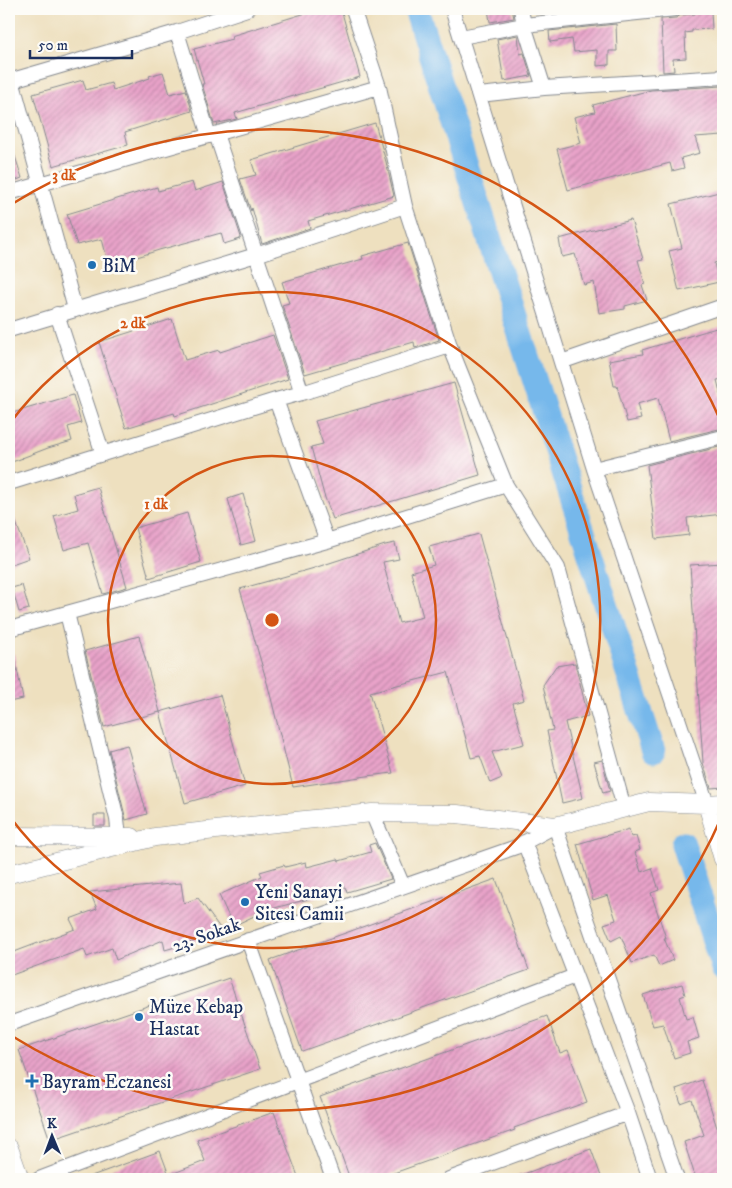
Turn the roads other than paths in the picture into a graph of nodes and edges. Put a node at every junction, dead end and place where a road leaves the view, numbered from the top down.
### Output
1 (247, 9) edge
2 (352, 9) edge
3 (452, 9) edge
4 (521, 9) edge
5 (674, 9) edge
6 (524, 25) junction
7 (177, 32) junction
8 (461, 37) junction
9 (723, 76) edge
10 (11, 80) edge
11 (379, 87) junction
12 (544, 88) junction
13 (479, 95) junction
14 (212, 135) junction
15 (41, 184) junction
16 (9, 193) edge
17 (405, 206) junction
18 (256, 255) junction
19 (723, 306) edge
20 (75, 309) junction
21 (57, 314) junction
22 (9, 330) edge
23 (450, 346) junction
24 (561, 362) junction
25 (302, 393) junction
26 (276, 400) junction
27 (723, 437) edge
28 (103, 454) junction
29 (594, 469) junction
30 (9, 483) edge
31 (506, 485) junction
32 (327, 541) junction
33 (67, 613) junction
34 (9, 629) edge
35 (715, 804) edge
36 (624, 808) junction
37 (372, 813) junction
38 (555, 826) junction
39 (9, 836) edge
40 (119, 836) junction
41 (155, 837) junction
42 (524, 842) junction
43 (723, 859) edge
44 (9, 874) edge
45 (403, 886) junction
46 (248, 940) junction
47 (575, 976) junction
48 (9, 1024) edge
49 (298, 1081) junction
50 (628, 1114) junction
51 (9, 1148) edge
52 (20, 1179) edge
53 (39, 1179) edge
54 (333, 1179) edge
55 (449, 1179) edge
56 (650, 1179) edge
57 (677, 1179) edge

1 - 7 street
2 - 11 street
3 - 8 street
4 - 6 street
5 - 6 street
6 - 8 street
6 - 12 street
7 - 10 street
7 - 14 street
8 - 13 street
9 - 12 street
10 - 15 street
11 - 14 street
11 - 17 street
12 - 13 street
13 - 24 street
14 - 15 street
14 - 18 street
15 - 16 street
15 - 20 street
17 - 18 street
17 - 23 street
18 - 20 street
18 - 25 street
19 - 24 street
20 - 21 street
21 - 22 street
21 - 28 street
23 - 25 street
23 - 31 street
24 - 29 street
25 - 26 street
26 - 28 street
26 - 32 street
27 - 29 street
28 - 30 street
29 - 35 street
31 - 32 street
31 - 36 street
32 - 33 street
33 - 34 street
33 - 40 street
35 - 36 main road
35 - 43 main road
36 - 38 main road
37 - 38 main road
37 - 41 main road
37 - 45 street
38 - 42 street, 23. Sokak
38 - 57 street
39 - 40 main road
40 - 41 main road
41 - 44 main road
42 - 45 street, 23. Sokak
42 - 47 street
45 - 46 street, 23. Sokak
46 - 48 street, 23. Sokak
46 - 49 street
47 - 49 street
47 - 50 street
49 - 53 street
49 - 54 street
50 - 55 street
50 - 56 street
51 - 52 main road

